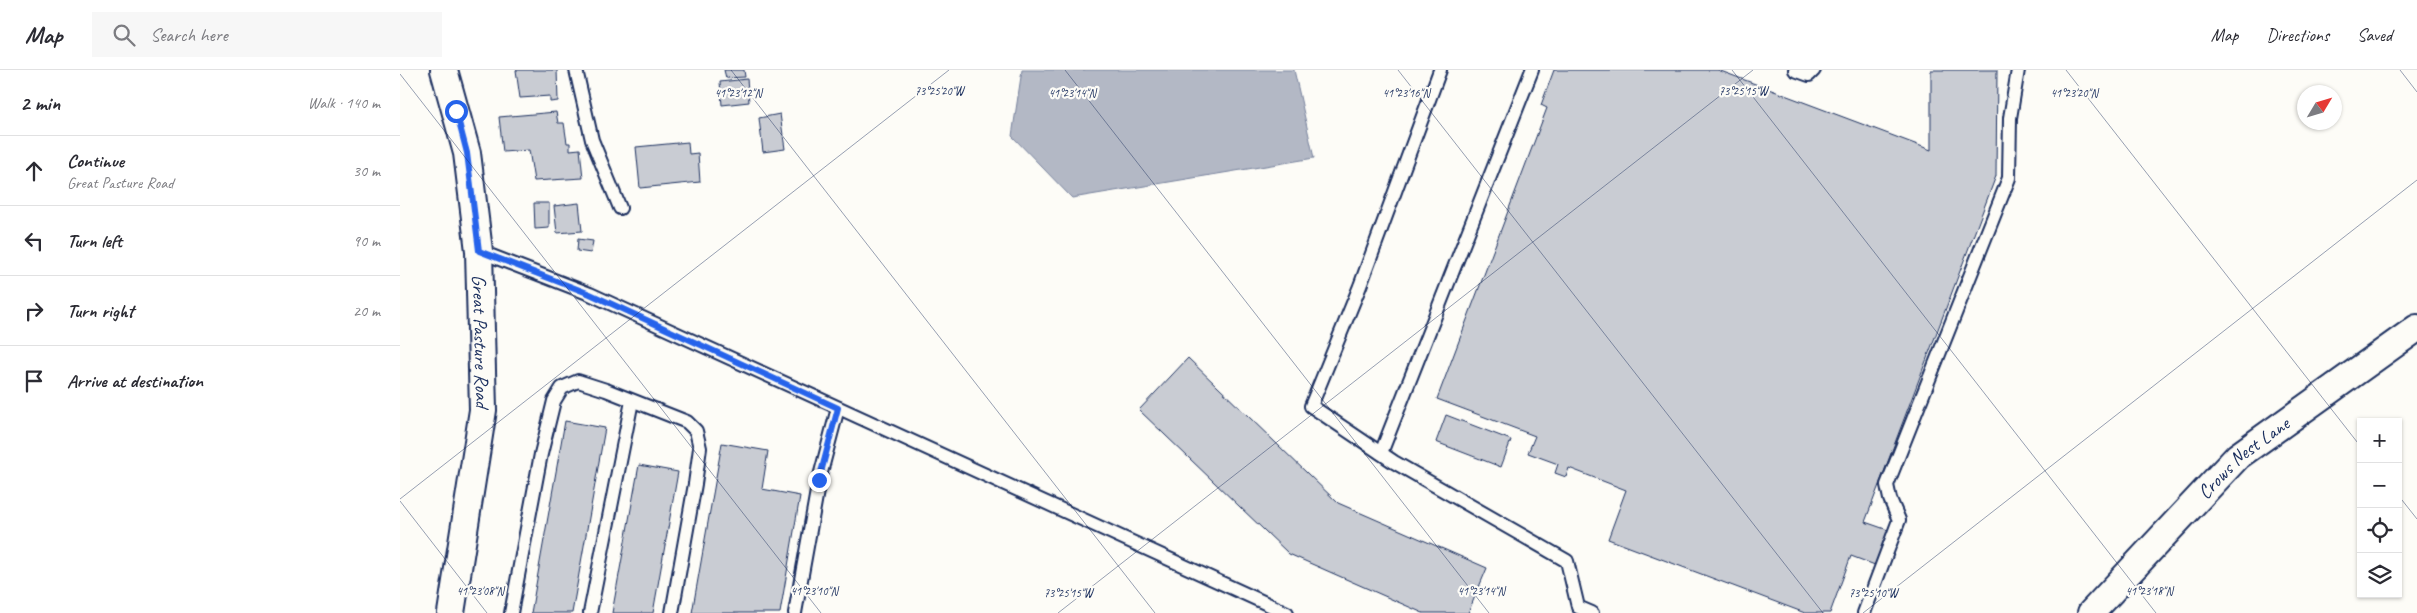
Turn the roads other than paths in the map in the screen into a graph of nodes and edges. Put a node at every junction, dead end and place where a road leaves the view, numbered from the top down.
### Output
1 (444, 70) edge
2 (576, 70) edge
3 (1440, 70) edge
4 (1532, 70) edge
5 (1795, 70) edge
6 (1814, 70) edge
7 (2018, 70) edge
8 (620, 208) dead end
9 (479, 251) junction
10 (2417, 328) edge
11 (632, 401) junction
12 (838, 408) junction
13 (1381, 453) junction
14 (451, 613) edge
15 (511, 613) edge
16 (590, 613) edge
17 (672, 613) edge
18 (795, 613) edge
19 (1287, 613) edge
20 (1592, 613) edge
21 (1864, 613) edge
22 (2091, 613) edge

1 - 9 street, Great Pasture Road
2 - 8 lane
3 - 13 lane
4 - 13 lane
5 - 6 lane
7 - 21 lane
9 - 12 lane
9 - 14 street, Great Pasture Road
10 - 22 street, Crows Nest Lane
11 - 15 lane
11 - 16 lane
11 - 17 lane
12 - 18 lane
12 - 19 lane
13 - 20 lane

